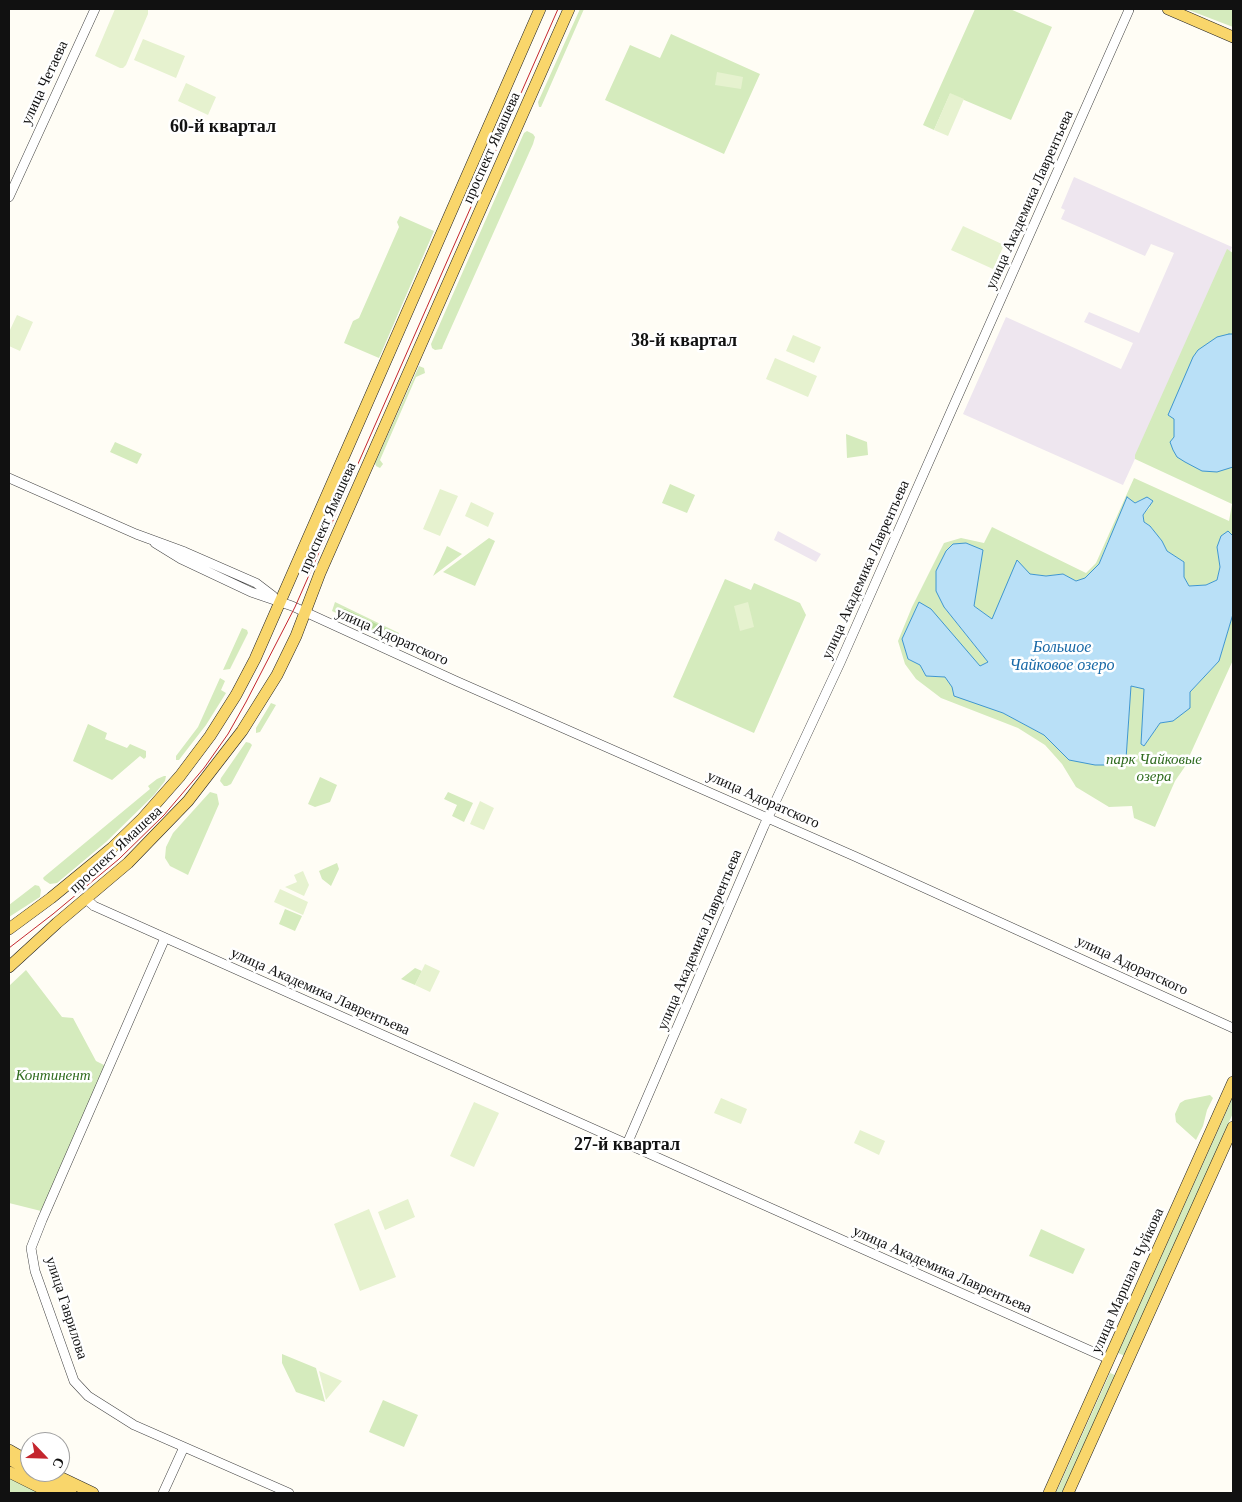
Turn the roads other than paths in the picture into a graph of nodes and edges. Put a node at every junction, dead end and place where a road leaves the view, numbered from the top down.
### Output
1 (94, 9) edge
2 (540, 9) edge
3 (569, 9) edge
4 (1128, 9) edge
5 (1168, 9) edge
6 (1233, 37) edge
7 (9, 197) edge
8 (9, 478) edge
9 (280, 601) junction
10 (305, 612) junction
11 (768, 818) junction
12 (86, 898) junction
13 (9, 929) edge
14 (165, 938) junction
15 (9, 967) edge
16 (1233, 1028) edge
17 (1233, 1082) edge
18 (1233, 1127) edge
19 (627, 1144) junction
20 (1109, 1359) junction
21 (1125, 1366) junction
22 (184, 1447) junction
23 (9, 1450) edge
24 (20, 1456) edge
25 (9, 1459) edge
26 (20, 1465) edge
27 (9, 1472) edge
28 (51, 1482) edge
29 (70, 1482) edge
30 (57, 1493) edge
31 (71, 1493) edge
32 (93, 1493) edge
33 (163, 1493) edge
34 (289, 1493) edge
35 (1049, 1493) edge
36 (1068, 1493) edge

1 - 7 street, улица Четаева
2 - 9 main road, проспект Ямашева
3 - 10 main road, проспект Ямашева
4 - 11 street, улица Академика Лаврентьева
5 - 6 main road
8 - 9 street, улица Адоратского
9 - 10 street, улица Адоратского
9 - 13 main road, проспект Ямашева
10 - 11 street, улица Адоратского
10 - 12 main road, проспект Ямашева
11 - 16 street, улица Адоратского
11 - 19 street, улица Академика Лаврентьева
12 - 14 street, улица Академика Лаврентьева
12 - 15 main road, проспект Ямашева
14 - 19 street, улица Академика Лаврентьева
14 - 22 street, улица Гаврилова
17 - 20 main road, улица Маршала Чуйкова
18 - 21 main road, улица Маршала Чуйкова
19 - 20 street, улица Академика Лаврентьева
20 - 21 main road
20 - 35 main road, улица Маршала Чуйкова
21 - 36 main road, улица Маршала Чуйкова
22 - 33 street
22 - 34 street, улица Гаврилова
23 - 24 main road
25 - 26 main road
27 - 30 main road
28 - 31 main road
29 - 32 main road

